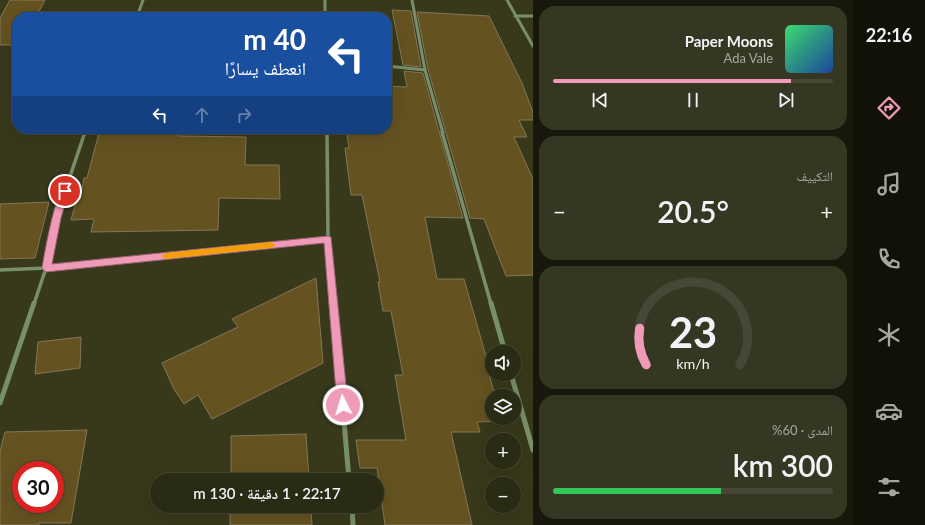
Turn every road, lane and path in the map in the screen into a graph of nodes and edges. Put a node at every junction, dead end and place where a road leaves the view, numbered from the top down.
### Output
1 (143, 0) edge
2 (325, 0) edge
3 (412, 0) edge
4 (506, 0) edge
5 (139, 12) edge
6 (325, 12) edge
7 (515, 16) junction
8 (533, 16) edge
9 (533, 46) edge
10 (392, 67) edge
11 (425, 70) junction
12 (84, 134) edge
13 (327, 134) edge
14 (328, 239) junction
15 (46, 268) junction
16 (0, 270) edge
17 (503, 345) edge
18 (513, 381) edge
19 (0, 403) edge
20 (533, 450) edge
21 (348, 473) edge
22 (352, 513) edge
23 (353, 525) edge

1 - 5 street
2 - 6 street
3 - 11 street
4 - 7 street
7 - 8 street
7 - 9 street
10 - 11 street
11 - 17 street
12 - 15 street
13 - 14 street
14 - 15 street
14 - 21 street
15 - 16 street
15 - 19 street
18 - 20 street
22 - 23 street

